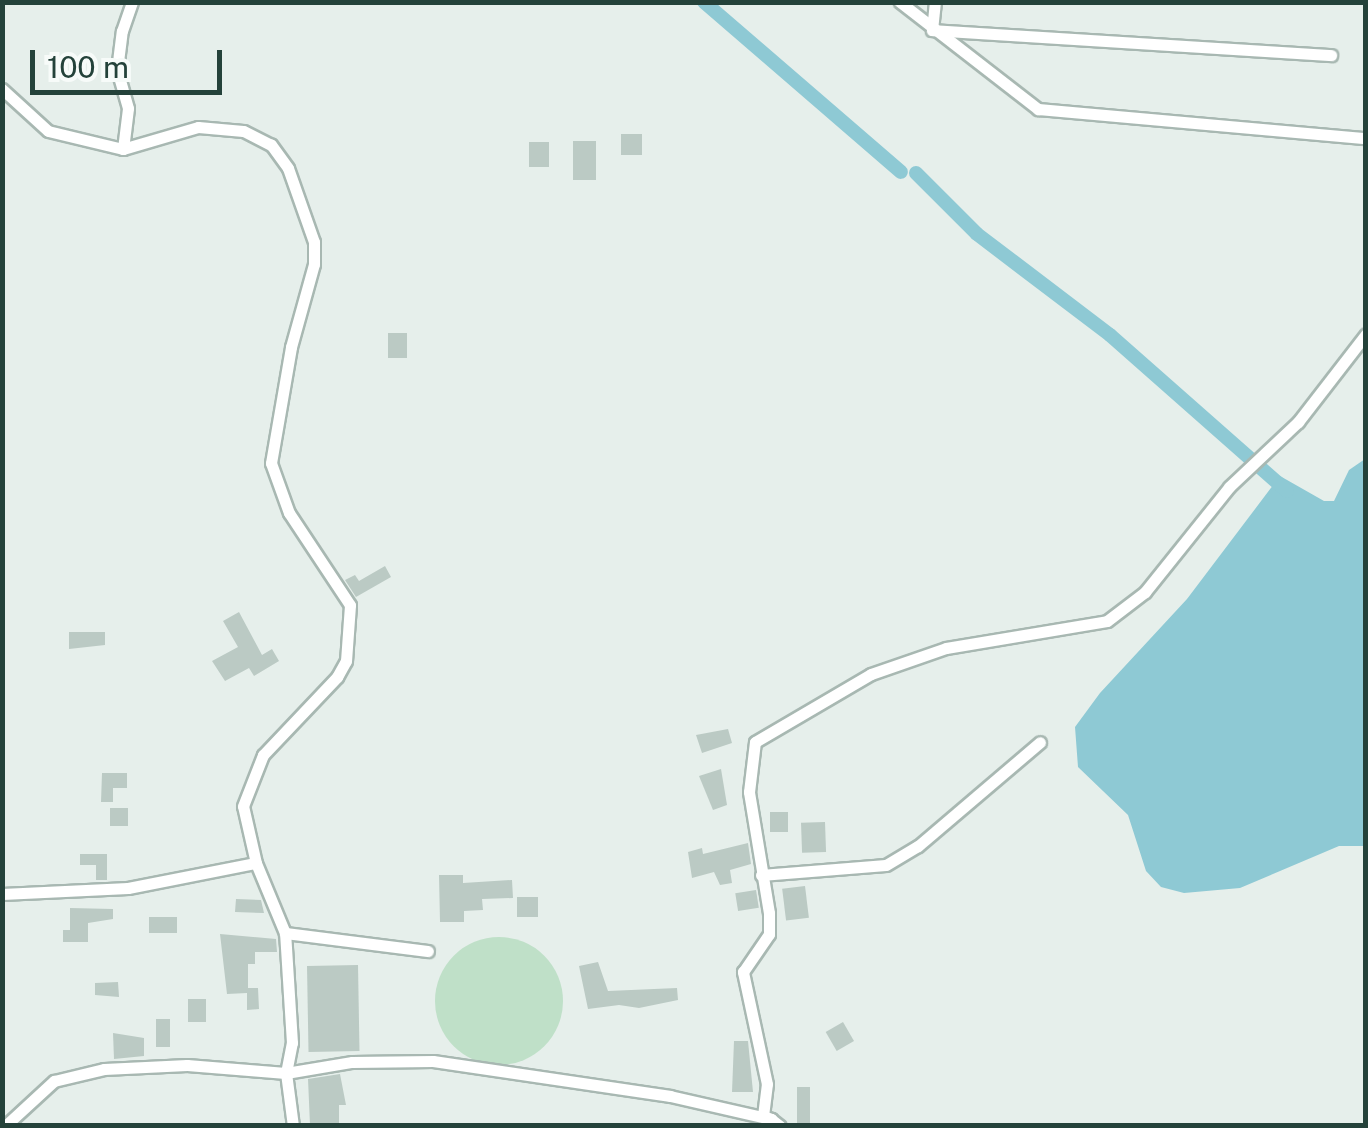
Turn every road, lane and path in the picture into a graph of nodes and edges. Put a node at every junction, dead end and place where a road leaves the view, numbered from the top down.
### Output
1 (132, 2) edge
2 (900, 2) edge
3 (935, 2) edge
4 (932, 30) junction
5 (1331, 55) dead end
6 (2, 89) edge
7 (1366, 138) edge
8 (123, 149) junction
9 (1366, 334) edge
10 (1040, 742) dead end
11 (256, 863) junction
12 (762, 875) junction
13 (2, 894) edge
14 (285, 933) junction
15 (428, 951) dead end
16 (286, 1073) junction
17 (773, 1123) edge
18 (5, 1126) edge
19 (293, 1126) edge

1 - 8 street
2 - 4 street
3 - 4 street
4 - 5 street
4 - 7 street
6 - 8 street
8 - 11 street
9 - 12 street
10 - 12 street
11 - 13 street
11 - 14 street
12 - 17 street
14 - 15 street
14 - 16 street
16 - 17 street
16 - 18 street
16 - 19 street

